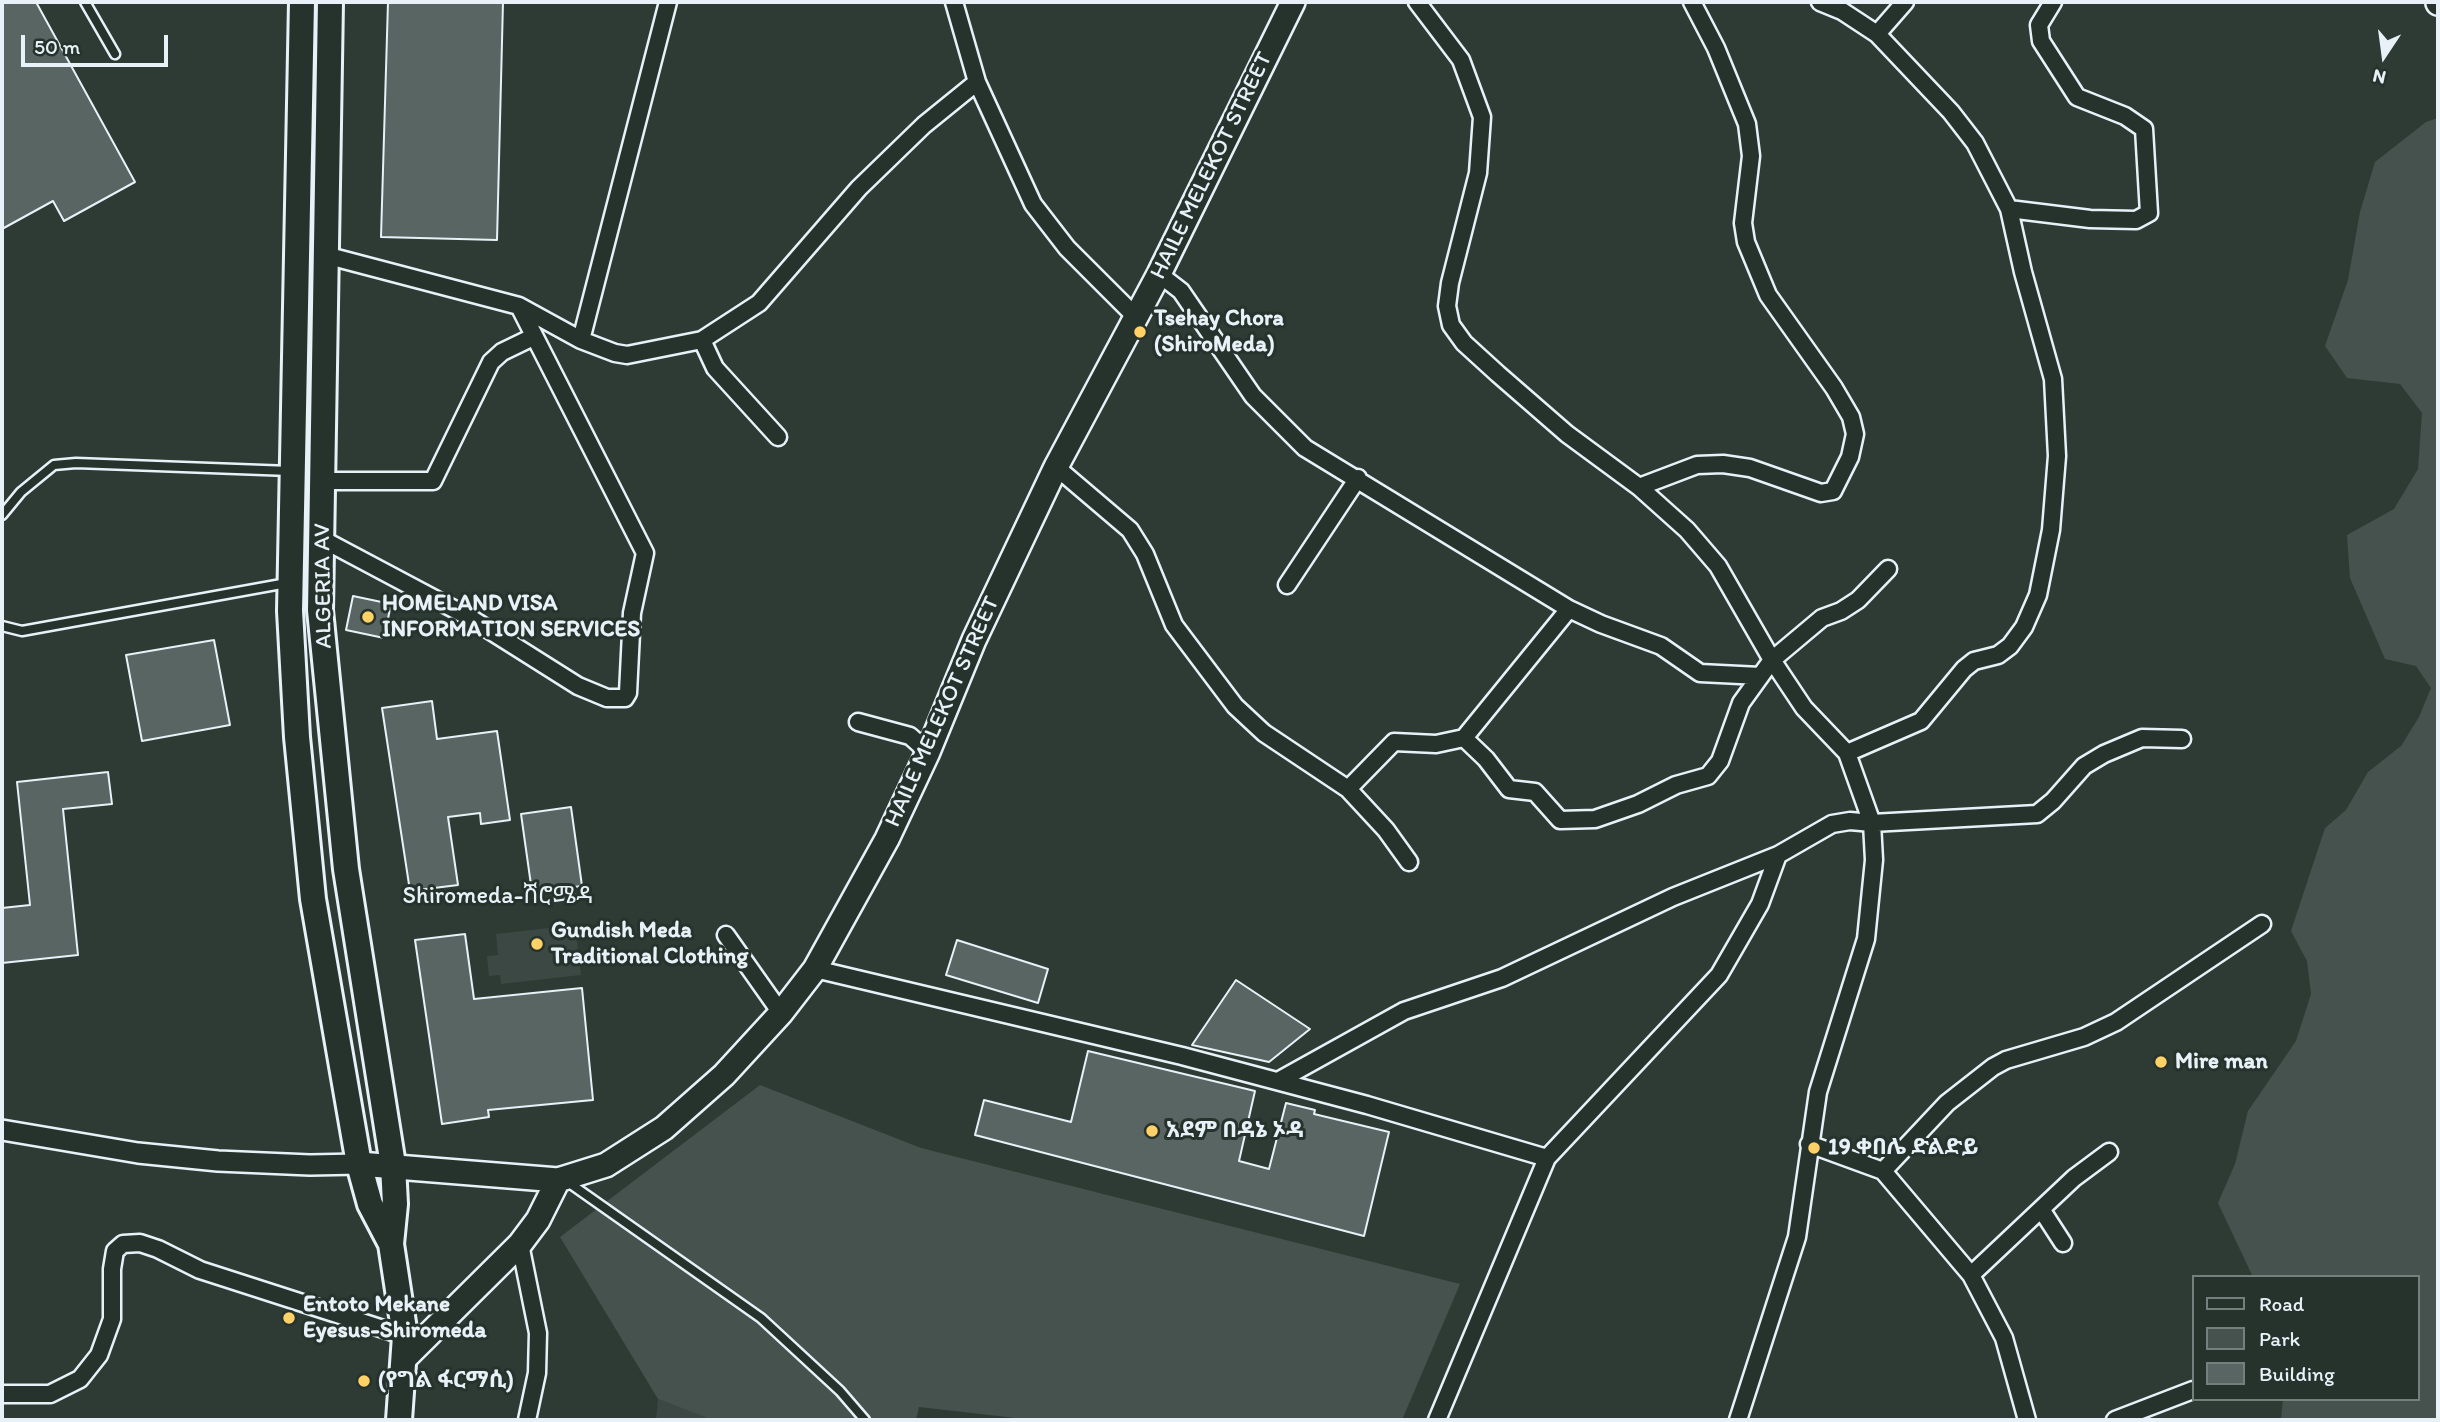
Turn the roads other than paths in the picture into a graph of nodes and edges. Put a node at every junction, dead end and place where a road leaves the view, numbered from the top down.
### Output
1 (85, 2) edge
2 (302, 2) edge
3 (330, 2) edge
4 (668, 2) edge
5 (954, 2) edge
6 (1293, 2) edge
7 (1417, 2) edge
8 (1692, 2) edge
9 (1820, 2) edge
10 (1905, 2) edge
11 (2053, 2) edge
12 (1877, 34) junction
13 (116, 54) dead end
14 (976, 82) junction
15 (2009, 209) junction
16 (325, 255) junction
17 (1159, 274) junction
18 (519, 306) junction
19 (1136, 317) junction
20 (533, 337) junction
21 (581, 340) junction
22 (702, 340) junction
23 (778, 437) dead end
24 (1056, 467) junction
25 (293, 471) junction
26 (1358, 478) junction
27 (323, 481) junction
28 (1639, 487) junction
29 (2, 515) edge
30 (322, 539) junction
31 (1888, 569) dead end
32 (290, 583) junction
33 (1287, 585) dead end
34 (1569, 609) junction
35 (2, 626) edge
36 (1772, 660) junction
37 (1760, 676) junction
38 (858, 722) dead end
39 (1464, 738) junction
40 (2182, 739) dead end
41 (928, 752) junction
42 (1847, 753) junction
43 (1348, 789) junction
44 (1872, 823) junction
45 (1778, 855) junction
46 (1409, 862) dead end
47 (2262, 924) dead end
48 (726, 935) dead end
49 (815, 969) junction
50 (780, 1013) junction
51 (1278, 1081) junction
52 (2, 1130) edge
53 (1809, 1144) junction
54 (2109, 1152) dead end
55 (1547, 1158) junction
56 (359, 1164) junction
57 (393, 1165) junction
58 (1883, 1171) junction
59 (560, 1179) junction
60 (2041, 1209) junction
61 (2063, 1243) dead end
62 (391, 1244) junction
63 (520, 1244) junction
64 (1971, 1275) junction
65 (405, 1347) junction
66 (2192, 1390) edge
67 (3, 1394) edge
68 (398, 1420) edge
69 (527, 1420) edge
70 (865, 1420) edge
71 (1437, 1420) edge
72 (1738, 1420) edge
73 (2027, 1420) edge
74 (2115, 1420) edge

1 - 13 lane
2 - 25 main road, ALGERIA AV
3 - 16 main road, ALGERIA AV
4 - 21 street
5 - 14 street
6 - 17 main road, HAILE MELEKOT STREET
7 - 28 street
8 - 28 street
9 - 12 street
10 - 12 street
11 - 15 street
12 - 15 street
14 - 19 street
14 - 22 street
15 - 42 street
16 - 18 street
16 - 27 main road, ALGERIA AV
17 - 19 main road, HAILE MELEKOT STREET
17 - 26 street
18 - 20 street
18 - 21 street
19 - 24 main road, HAILE MELEKOT STREET
20 - 27 street
20 - 30 street
21 - 22 street
22 - 23 street
24 - 41 main road, HAILE MELEKOT STREET
24 - 43 street
25 - 29 lane
25 - 32 main road, ALGERIA AV
26 - 33 street
26 - 34 street
27 - 30 main road, ALGERIA AV
28 - 36 street
30 - 57 main road, ALGERIA AV
31 - 36 street
32 - 35 lane
32 - 56 main road, ALGERIA AV
34 - 37 street
34 - 39 street
36 - 37 street
36 - 42 street
37 - 39 street
38 - 41 street
39 - 43 street
40 - 44 street
41 - 49 main road, HAILE MELEKOT STREET
42 - 44 street
43 - 46 street
44 - 45 street
44 - 53 street
45 - 51 street
45 - 55 street
47 - 58 street
48 - 50 street
49 - 50 main road, HAILE MELEKOT STREET
49 - 51 street
50 - 59 main road, HAILE MELEKOT STREET
51 - 55 street
52 - 56 street
53 - 58 street
53 - 72 street
54 - 60 street
55 - 71 street
56 - 57 main road, HAILE MELEKOT STREET
56 - 62 main road, ALGERIA AV
57 - 59 main road, HAILE MELEKOT STREET
57 - 62 main road, ALGERIA AV
58 - 64 street
59 - 63 main road
59 - 70 lane
60 - 61 street
60 - 64 street
62 - 65 main road
63 - 65 main road
63 - 69 street
64 - 73 street
65 - 67 street
65 - 68 main road
66 - 74 street

